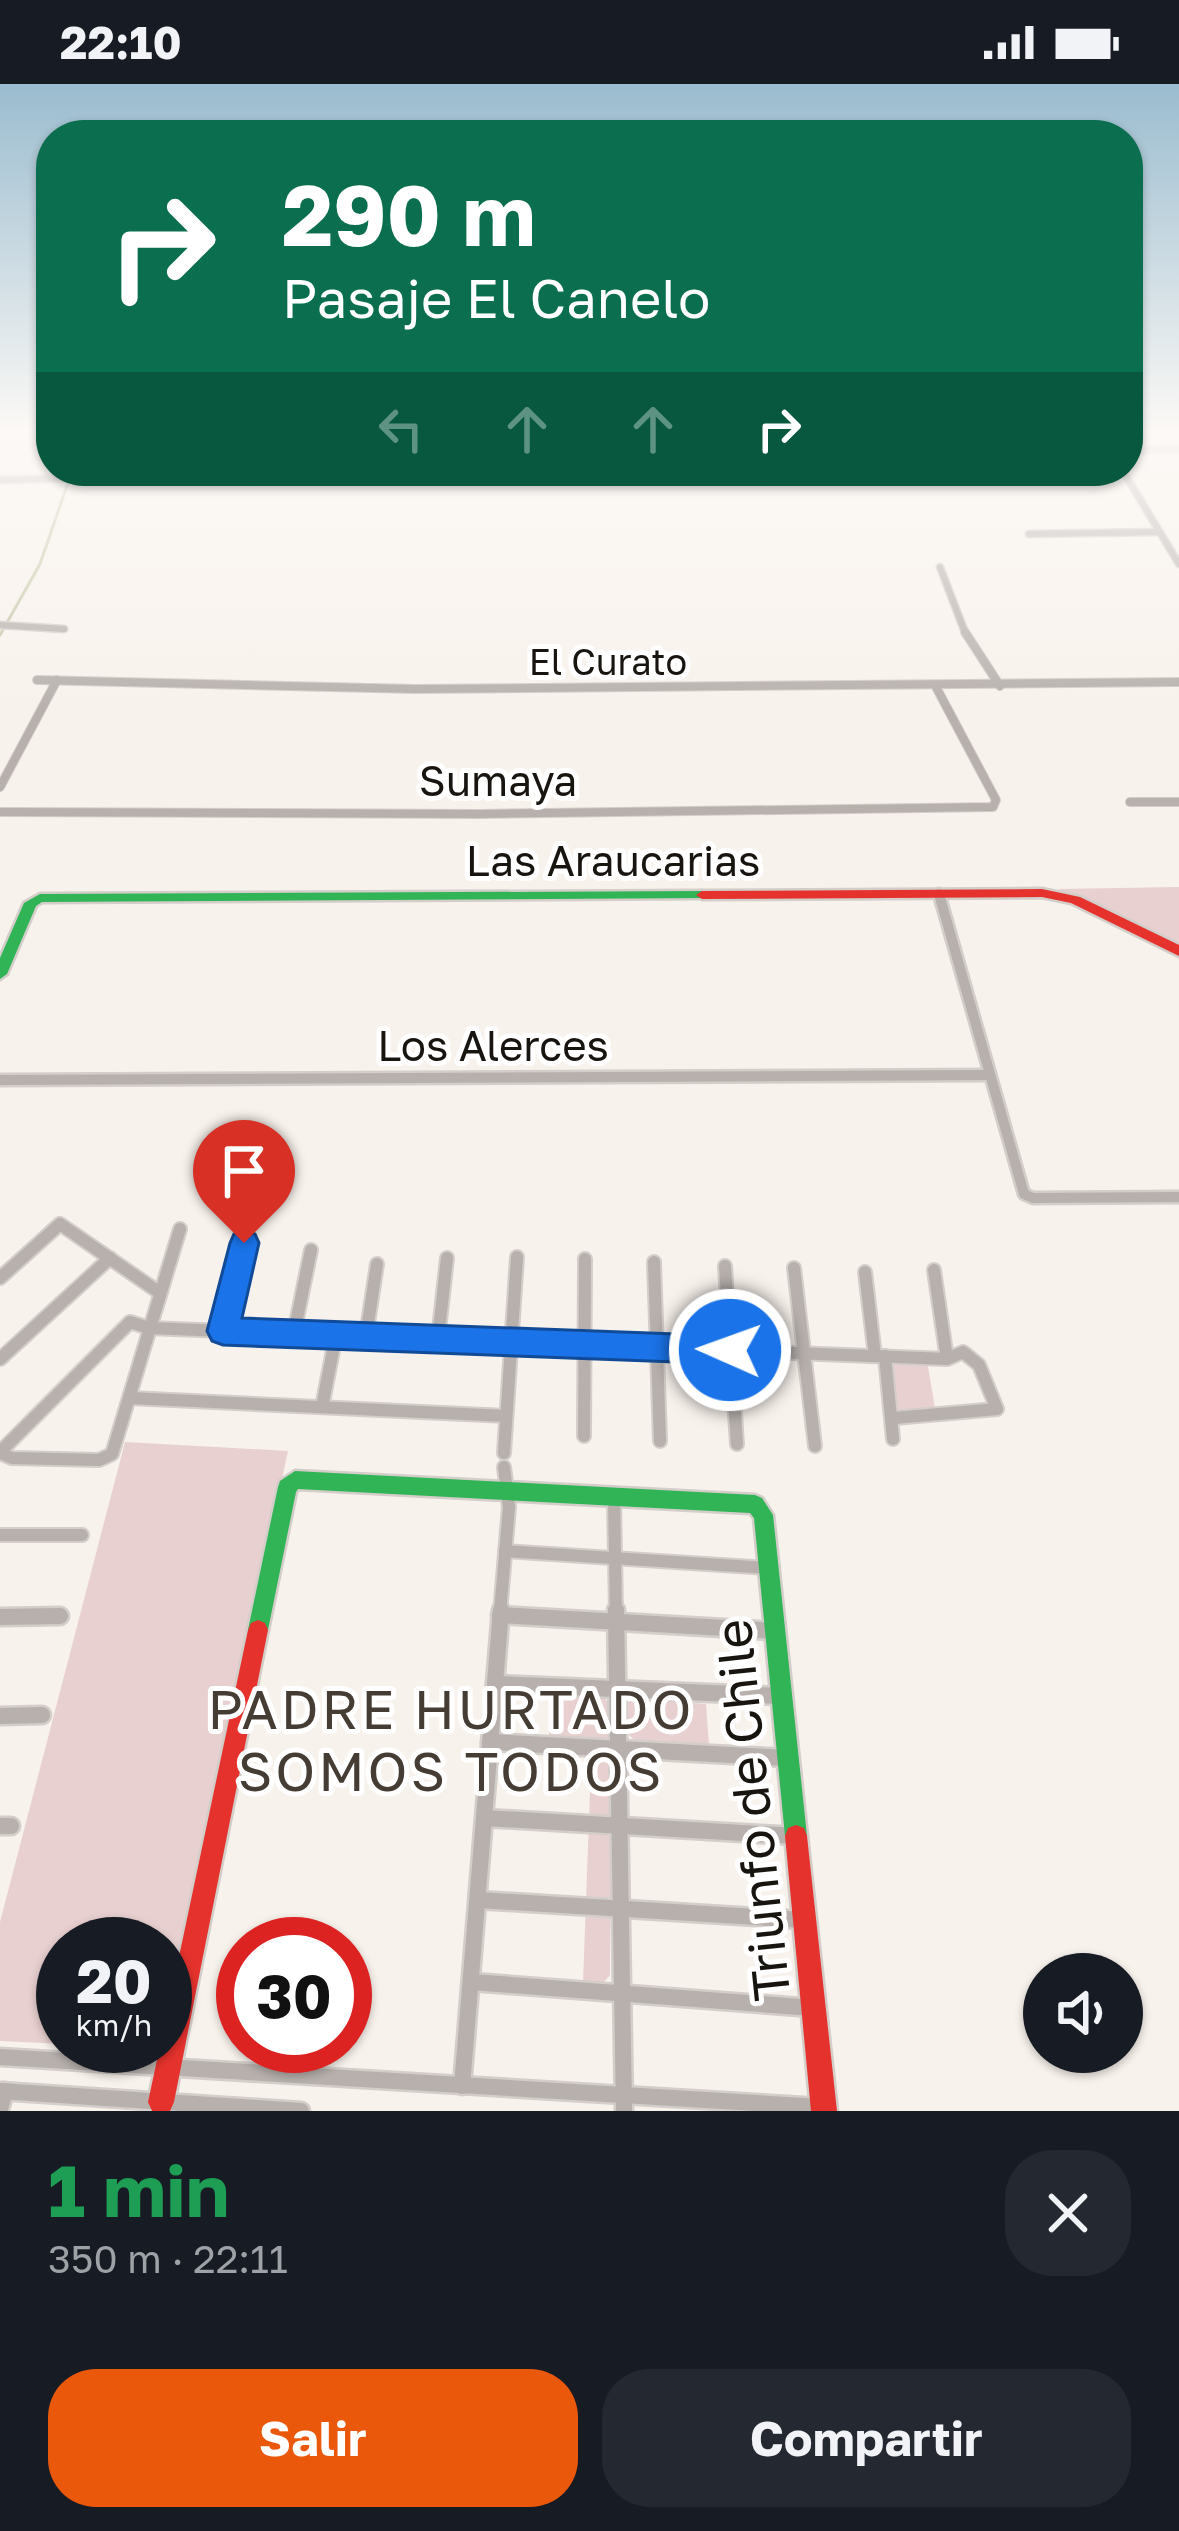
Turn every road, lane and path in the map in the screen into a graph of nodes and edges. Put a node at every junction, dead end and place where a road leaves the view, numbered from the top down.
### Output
1 (1154, 524) edge
2 (1159, 532) junction
3 (1029, 534) dead end
4 (1179, 564) edge
5 (940, 567) dead end
6 (4, 625) edge
7 (64, 629) dead end
8 (37, 680) dead end
9 (57, 680) junction
10 (1179, 682) edge
11 (1000, 686) junction
12 (936, 687) junction
13 (0, 787) edge
14 (1130, 802) dead end
15 (1179, 802) edge
16 (0, 812) edge
17 (939, 894) junction
18 (1179, 951) edge
19 (0, 974) edge
20 (986, 1076) junction
21 (0, 1080) edge
22 (1179, 1197) edge
23 (180, 1229) dead end
24 (244, 1243) dead end
25 (311, 1250) dead end
26 (517, 1257) dead end
27 (110, 1258) junction
28 (447, 1258) dead end
29 (585, 1259) dead end
30 (654, 1262) dead end
31 (377, 1264) dead end
32 (725, 1266) dead end
33 (794, 1268) dead end
34 (934, 1270) dead end
35 (865, 1273) dead end
36 (1, 1277) edge
37 (160, 1293) junction
38 (149, 1328) junction
39 (223, 1331) junction
40 (294, 1334) junction
41 (336, 1335) junction
42 (366, 1336) junction
43 (438, 1339) junction
44 (512, 1342) junction
45 (585, 1345) junction
46 (657, 1347) junction
47 (730, 1350) junction
48 (804, 1353) junction
49 (880, 1356) junction
50 (947, 1358) junction
51 (0, 1359) edge
52 (130, 1398) junction
53 (322, 1407) junction
54 (506, 1416) junction
55 (894, 1418) junction
56 (584, 1436) dead end
57 (893, 1439) dead end
58 (660, 1441) dead end
59 (737, 1444) dead end
60 (815, 1446) dead end
61 (0, 1453) edge
62 (509, 1491) junction
63 (614, 1496) junction
64 (82, 1534) dead end
65 (0, 1535) edge
66 (506, 1551) junction
67 (615, 1558) junction
68 (769, 1568) junction
69 (60, 1616) dead end
70 (500, 1616) junction
71 (0, 1617) edge
72 (616, 1622) junction
73 (775, 1631) junction
74 (495, 1684) junction
75 (617, 1689) junction
76 (782, 1696) junction
77 (42, 1715) dead end
78 (0, 1716) edge
79 (490, 1742) junction
80 (618, 1749) junction
81 (788, 1758) junction
82 (484, 1818) junction
83 (620, 1826) junction
84 (796, 1837) junction
85 (478, 1900) junction
86 (621, 1909) junction
87 (804, 1920) junction
88 (192, 1949) edge
89 (472, 1982) junction
90 (622, 1994) junction
91 (813, 2008) junction
92 (0, 2057) edge
93 (36, 2059) edge
94 (192, 2068) edge
95 (166, 2073) edge
96 (462, 2086) junction
97 (2, 2097) edge
98 (160, 2102) junction
99 (624, 2104) edge
100 (107, 2105) edge
101 (824, 2109) edge
102 (266, 2110) edge
103 (301, 2111) edge

1 - 2 street
2 - 3 street
2 - 4 street
5 - 11 street
6 - 7 street
8 - 9 street, El Curato
9 - 12 street, El Curato
9 - 13 street
10 - 11 street, El Curato
11 - 12 street, El Curato
12 - 16 street, Sumaya
14 - 15 street
17 - 18 street, Las Araucarias
17 - 19 street, Las Araucarias
17 - 20 street
20 - 21 street, Los Alerces
20 - 22 street
23 - 37 street
24 - 39 street
25 - 40 street
26 - 44 street
27 - 36 street
27 - 37 street
27 - 51 street
28 - 43 street
29 - 45 street
30 - 46 street
31 - 42 street
32 - 47 street
33 - 48 street
34 - 50 street
35 - 49 street
37 - 38 street
38 - 39 street
38 - 52 street
38 - 61 street
39 - 40 street
40 - 41 street
41 - 42 street
41 - 53 street
42 - 43 street
43 - 44 street
44 - 45 street
44 - 54 street
45 - 46 street
45 - 56 street
46 - 47 street
46 - 58 street
47 - 48 street
47 - 59 street
48 - 49 street
48 - 60 street
49 - 50 street
49 - 55 street
50 - 55 street
52 - 53 street
52 - 61 street
53 - 54 street
54 - 62 street
55 - 57 street
62 - 63 street
62 - 66 street
62 - 88 street
63 - 67 street
63 - 68 street, Triunfo de Chile
64 - 65 street
66 - 67 street
66 - 70 street
67 - 68 street
67 - 72 street
68 - 73 street, Triunfo de Chile
69 - 71 street
70 - 72 street
70 - 74 street
72 - 73 street
72 - 75 street
73 - 76 street, Triunfo de Chile
74 - 75 street
74 - 79 street
75 - 76 street
75 - 80 street
76 - 81 street, Triunfo de Chile
77 - 78 street
79 - 80 street
79 - 82 street
80 - 81 street
80 - 83 street
81 - 84 street, Triunfo de Chile
82 - 83 street
82 - 85 street
83 - 84 street
83 - 86 street
84 - 87 street, Triunfo de Chile
85 - 86 street
85 - 89 street
86 - 87 street
86 - 90 street
87 - 91 street, Triunfo de Chile
89 - 90 street
89 - 96 street
90 - 91 street
90 - 99 street
91 - 101 street, Triunfo de Chile
92 - 93 street
94 - 96 street
95 - 98 street
96 - 99 street
97 - 100 street
98 - 100 street
98 - 102 street
99 - 101 street
102 - 103 street

